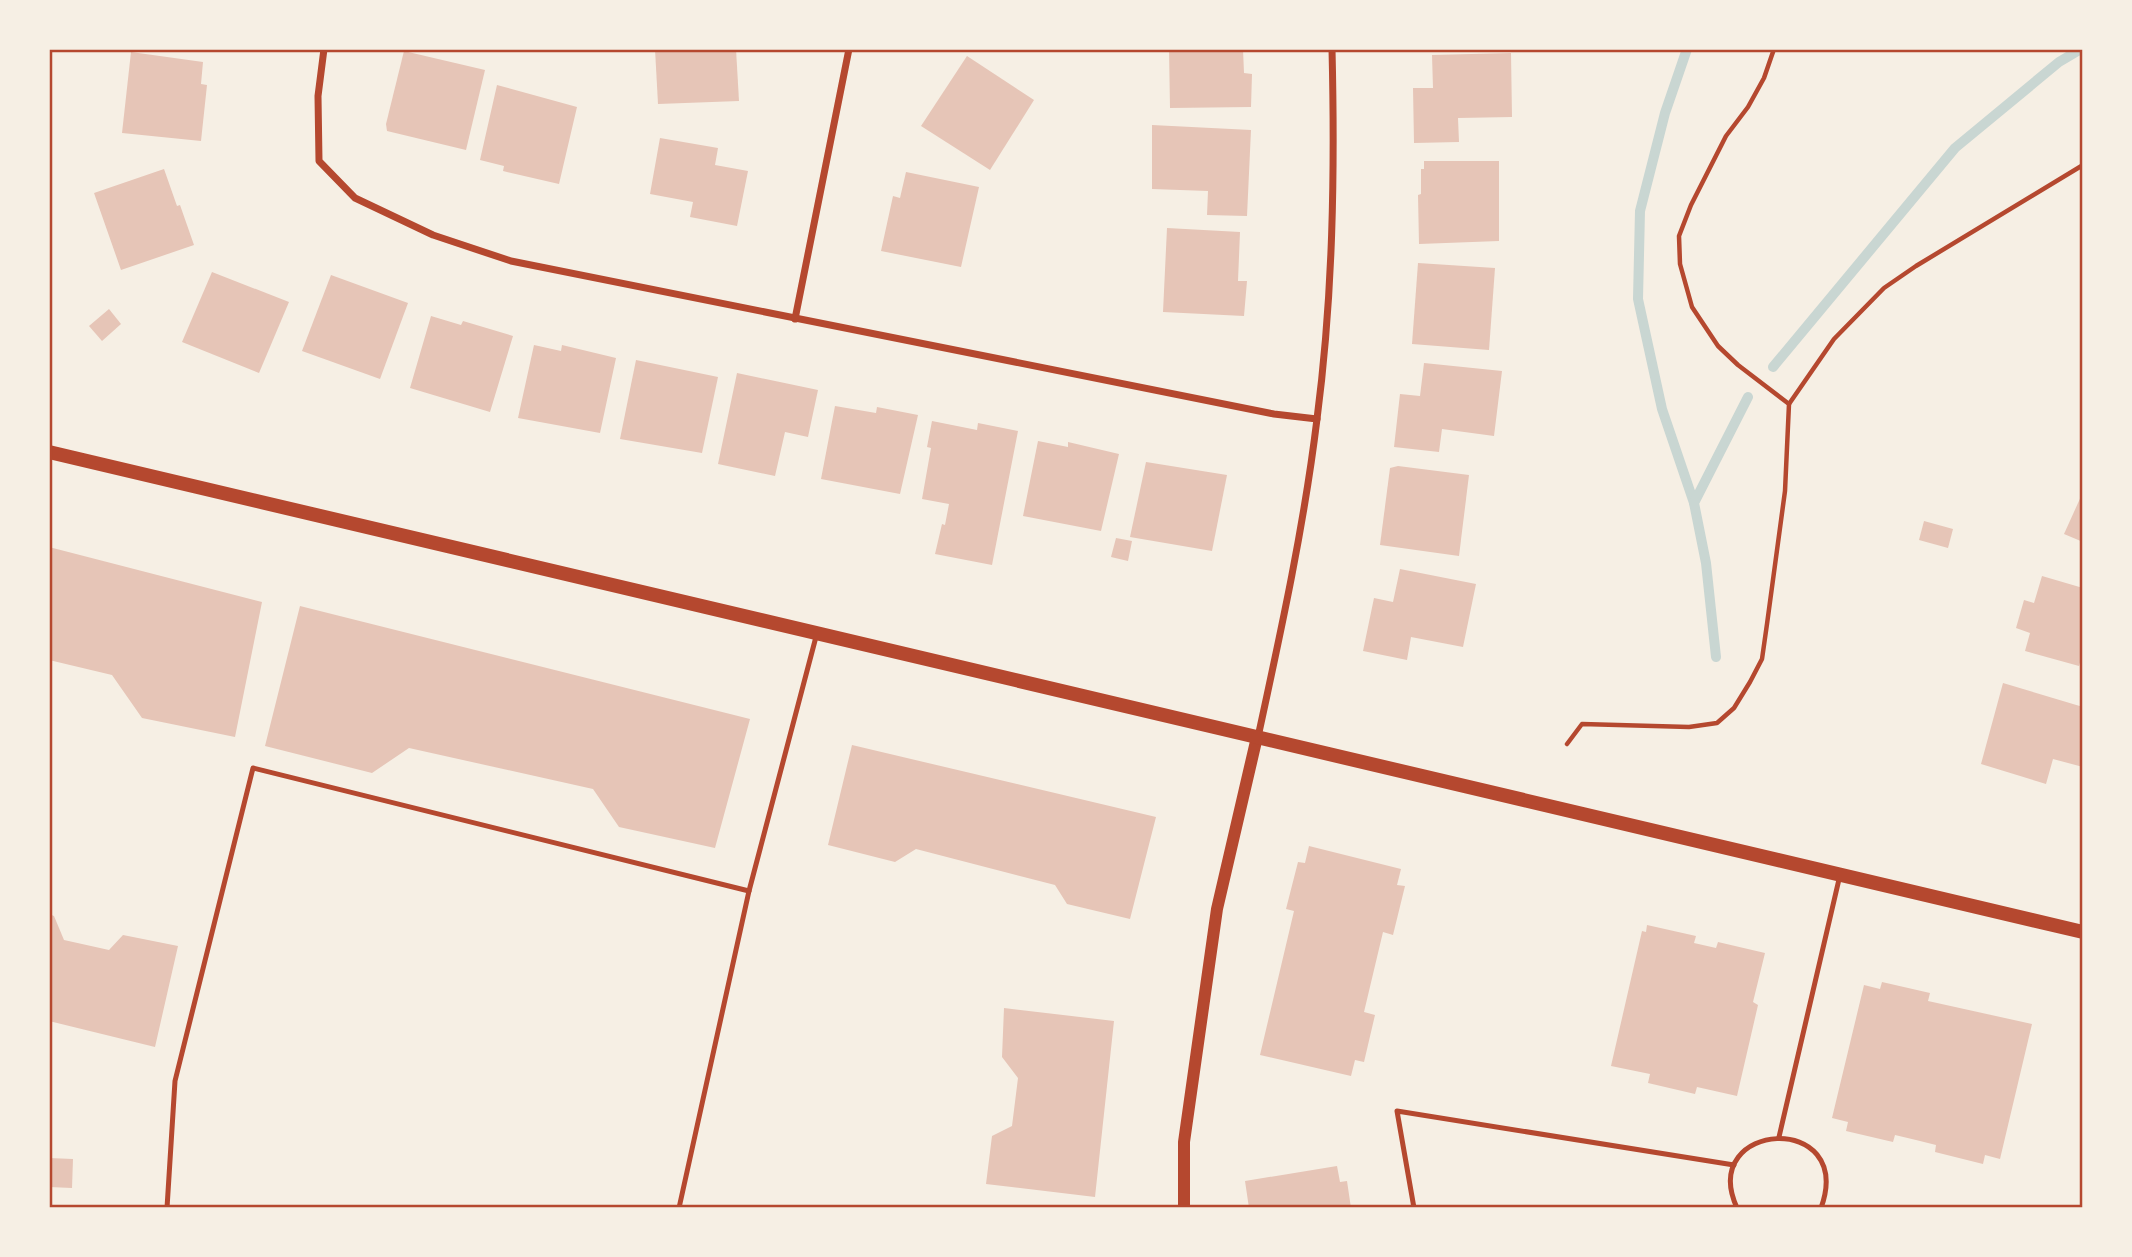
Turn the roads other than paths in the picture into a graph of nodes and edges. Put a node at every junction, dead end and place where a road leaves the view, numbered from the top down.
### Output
1 (324, 49) edge
2 (849, 49) edge
3 (1332, 49) edge
4 (795, 319) junction
5 (1317, 419) junction
6 (49, 452) edge
7 (817, 634) junction
8 (1257, 737) junction
9 (1840, 875) junction
10 (748, 891) junction
11 (2083, 932) edge
12 (1779, 1137) junction
13 (1734, 1165) junction
14 (167, 1208) edge
15 (679, 1208) edge
16 (1184, 1208) edge
17 (1414, 1208) edge
18 (1737, 1208) edge
19 (1821, 1208) edge

1 - 4 street
2 - 4 street
3 - 5 street
4 - 5 street
5 - 8 street
6 - 7 main road
7 - 8 main road
7 - 10 lane
8 - 9 main road
8 - 16 street
9 - 11 main road
9 - 12 lane
10 - 14 lane
10 - 15 lane
12 - 13 lane
12 - 19 lane
13 - 17 lane
13 - 18 lane

